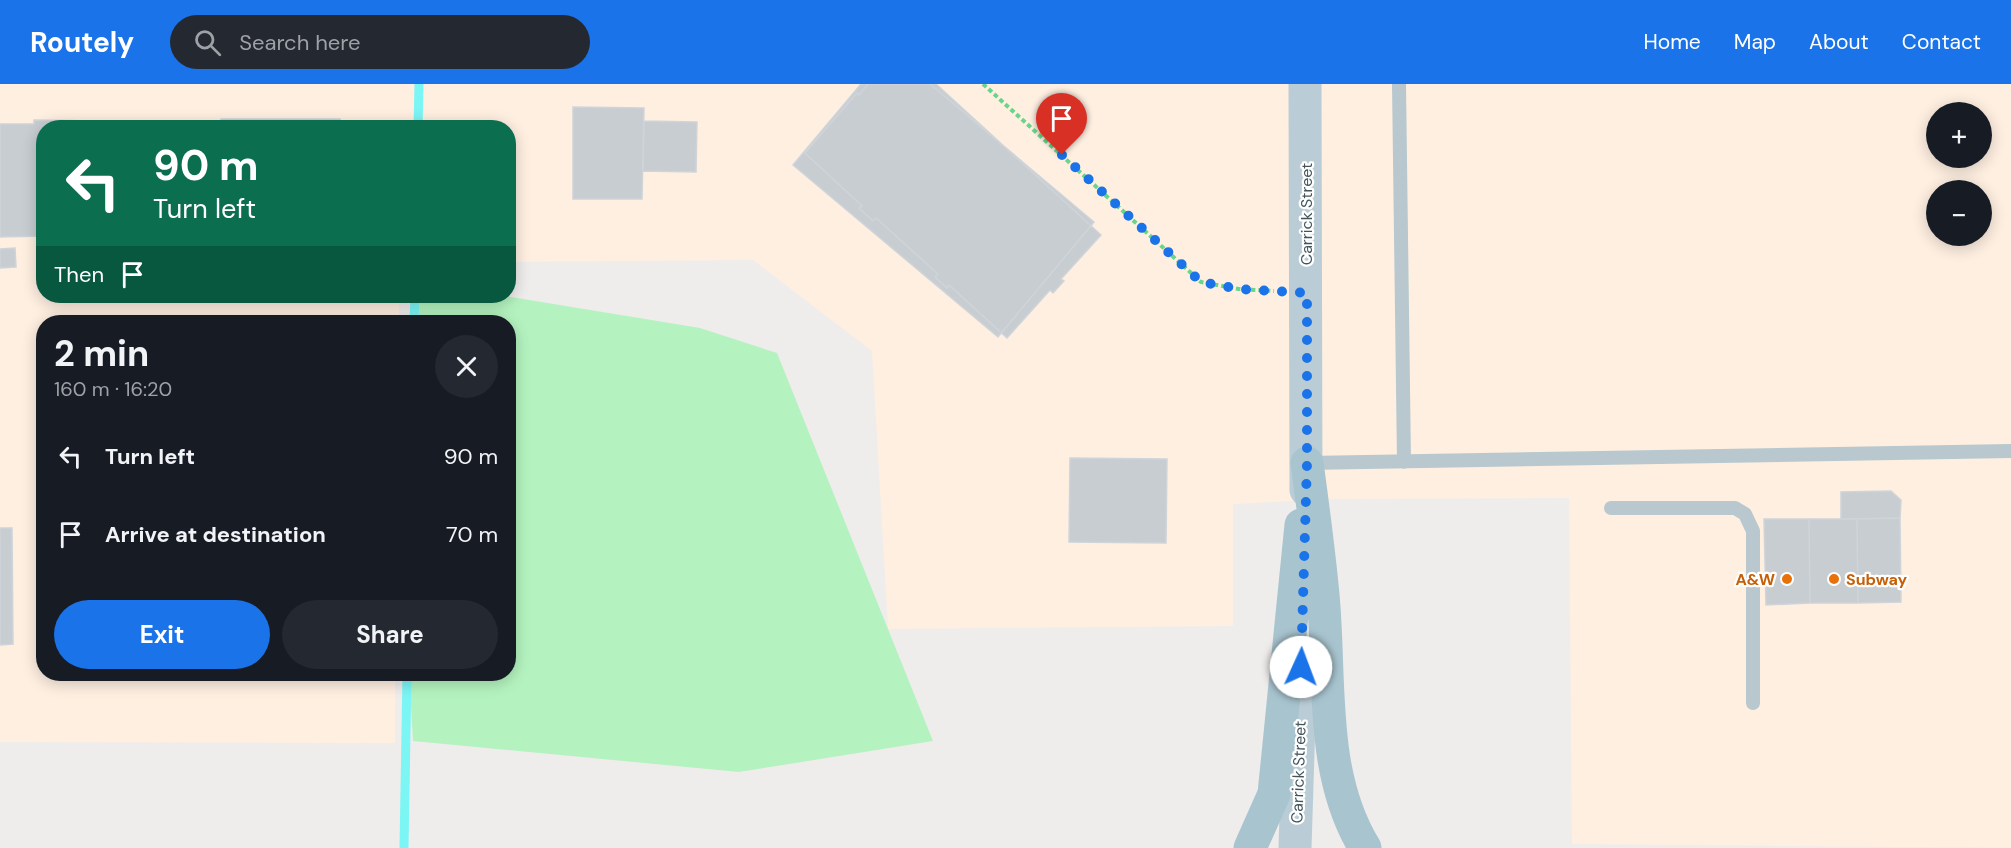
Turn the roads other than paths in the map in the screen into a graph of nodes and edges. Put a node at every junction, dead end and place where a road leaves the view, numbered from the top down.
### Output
1 (1305, 84) edge
2 (1399, 84) edge
3 (2011, 451) edge
4 (1404, 462) junction
5 (1307, 463) junction
6 (1611, 508) dead end
7 (1753, 702) dead end
8 (1250, 848) edge
9 (1295, 848) edge
10 (1365, 848) edge

1 - 5 street, Carrick Street
2 - 4 lane
3 - 4 lane
4 - 5 lane
5 - 8 main road
5 - 9 street, Carrick Street
5 - 10 main road
6 - 7 lane

